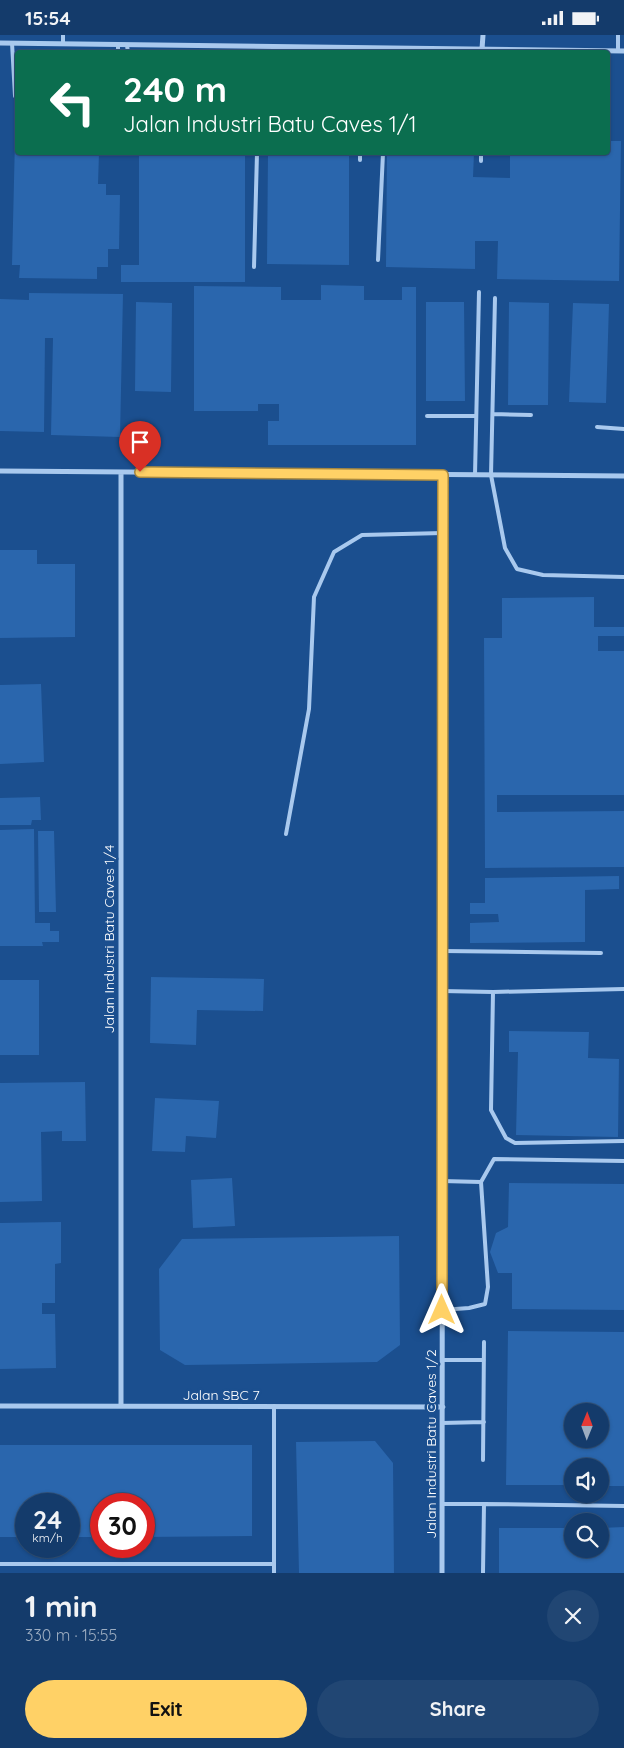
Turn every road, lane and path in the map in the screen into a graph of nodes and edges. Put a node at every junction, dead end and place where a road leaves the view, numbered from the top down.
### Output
1 (64, 35) edge
2 (482, 35) edge
3 (618, 35) edge
4 (0, 43) edge
5 (12, 43) junction
6 (63, 44) junction
7 (118, 45) junction
8 (127, 45) junction
9 (236, 46) junction
10 (259, 49) edge
11 (118, 50) edge
12 (128, 50) edge
13 (236, 50) edge
14 (364, 50) edge
15 (388, 50) edge
16 (482, 50) edge
17 (621, 51) edge
18 (15, 96) edge
19 (257, 155) edge
20 (360, 155) edge
21 (383, 155) edge
22 (481, 155) edge
23 (360, 160) dead end
24 (481, 161) dead end
25 (378, 261) dead end
26 (254, 267) dead end
27 (479, 292) dead end
28 (495, 298) dead end
29 (492, 414) junction
30 (531, 415) dead end
31 (427, 416) dead end
32 (476, 416) junction
33 (597, 427) dead end
34 (624, 429) edge
35 (0, 471) edge
36 (121, 472) junction
37 (443, 475) junction
38 (475, 475) junction
39 (491, 475) junction
40 (624, 477) edge
41 (443, 533) junction
42 (624, 577) edge
43 (286, 834) dead end
44 (443, 951) junction
45 (601, 953) dead end
46 (624, 989) edge
47 (442, 991) junction
48 (493, 992) junction
49 (624, 1141) edge
50 (624, 1161) edge
51 (442, 1181) junction
52 (481, 1183) junction
53 (442, 1310) junction
54 (484, 1342) dead end
55 (443, 1360) junction
56 (484, 1360) junction
57 (0, 1406) edge
58 (121, 1406) junction
59 (274, 1406) junction
60 (443, 1407) junction
61 (442, 1423) junction
62 (484, 1423) junction
63 (483, 1460) dead end
64 (442, 1504) junction
65 (484, 1504) junction
66 (624, 1505) edge
67 (0, 1564) edge
68 (274, 1564) junction
69 (274, 1573) edge
70 (442, 1573) edge
71 (483, 1573) edge

1 - 6 lane
2 - 16 street
3 - 17 lane
4 - 5 street
5 - 6 street
5 - 18 lane
6 - 7 street
7 - 8 street
7 - 11 lane
8 - 9 street
8 - 12 lane
9 - 10 street
9 - 13 lane
10 - 14 street
14 - 15 street
19 - 26 lane
20 - 23 lane
21 - 25 lane
22 - 24 lane
27 - 32 lane
28 - 29 lane
29 - 30 lane
29 - 39 lane
31 - 32 lane
32 - 38 lane
33 - 34 lane
35 - 36 street
36 - 37 street
36 - 58 street, Jalan Industri Batu Caves 1/4
37 - 38 street
37 - 41 street, Jalan Industri Batu Caves 1/2
38 - 39 street
39 - 40 street
39 - 42 lane
41 - 43 lane
41 - 44 street, Jalan Industri Batu Caves 1/2
44 - 45 lane
44 - 47 street, Jalan Industri Batu Caves 1/2
46 - 48 lane
47 - 48 lane
47 - 51 street, Jalan Industri Batu Caves 1/2
48 - 49 lane
50 - 52 lane
51 - 52 lane
51 - 53 street, Jalan Industri Batu Caves 1/2
52 - 53 lane
53 - 55 street, Jalan Industri Batu Caves 1/2
54 - 56 lane
55 - 56 lane
55 - 60 street, Jalan Industri Batu Caves 1/2
56 - 62 lane
57 - 58 street, Jalan SBC 7
58 - 59 street, Jalan SBC 7
59 - 60 street, Jalan SBC 7
59 - 68 lane
60 - 61 street, Jalan Industri Batu Caves 1/2
61 - 62 lane
61 - 64 street, Jalan Industri Batu Caves 1/2
62 - 63 lane
64 - 65 lane
64 - 70 street, Jalan Industri Batu Caves 1/2
65 - 66 lane
65 - 71 lane
67 - 68 lane
68 - 69 lane

